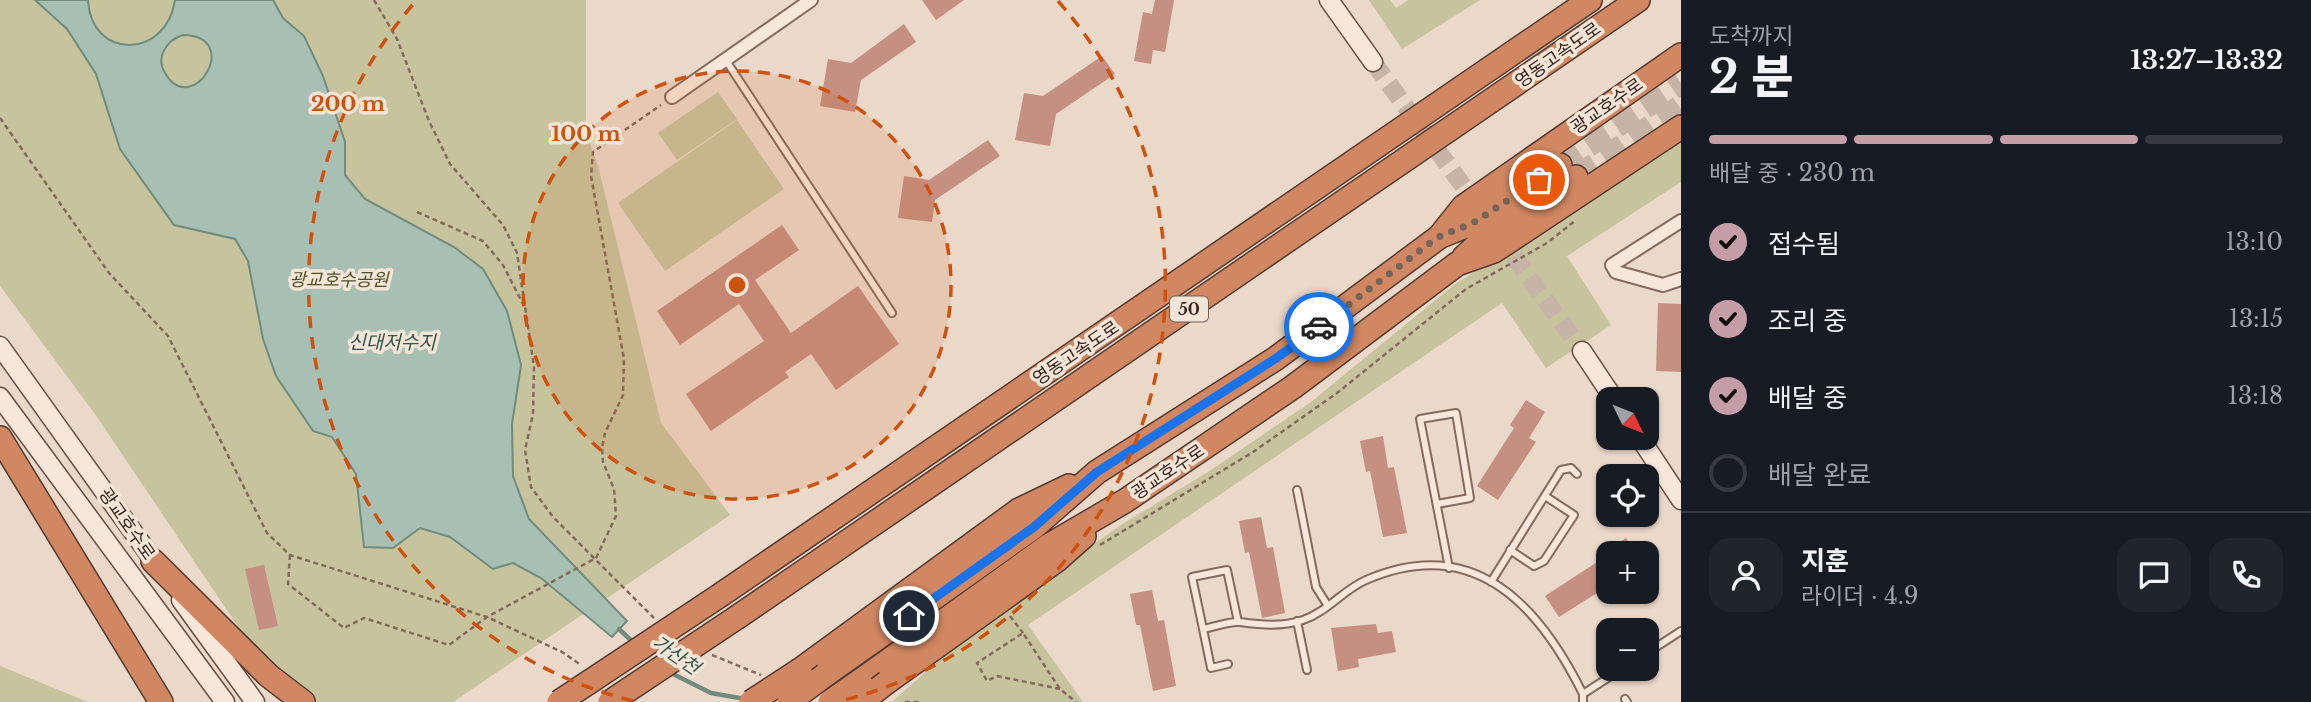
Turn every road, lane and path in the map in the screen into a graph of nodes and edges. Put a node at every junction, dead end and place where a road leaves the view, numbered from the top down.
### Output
1 (374, 0) edge
2 (811, 0) edge
3 (1329, 0) edge
4 (1590, 0) edge
5 (1638, 0) edge
6 (1681, 55) edge
7 (725, 60) junction
8 (1373, 62) tunnel mouth
9 (673, 97) joint
10 (0, 118) edge
11 (1681, 127) edge
12 (417, 212) dead end
13 (1581, 217) dead end
14 (1681, 221) edge
15 (1438, 237) junction
16 (1457, 264) junction
17 (1681, 279) edge
18 (527, 312) junction
19 (891, 313) dead end
20 (0, 346) edge
21 (1582, 351) tunnel mouth
22 (1606, 387) edge
23 (0, 397) edge
24 (0, 438) edge
25 (1648, 450) edge
26 (1097, 472) junction
27 (1577, 474) dead end
28 (1297, 490) dead end
29 (1545, 496) junction
30 (1681, 500) edge
31 (1125, 501) junction
32 (1437, 504) junction
33 (1093, 549) dead end
34 (1510, 550) junction
35 (290, 555) junction
36 (596, 558) junction
37 (153, 561) junction
38 (1449, 568) junction
39 (1491, 582) junction
40 (1328, 606) junction
41 (1008, 612) dead end
42 (487, 617) junction
43 (1297, 621) junction
44 (1238, 622) junction
45 (1203, 629) junction
46 (1681, 632) edge
47 (1023, 633) junction
48 (1659, 646) edge
49 (1228, 664) dead end
50 (583, 666) dead end
51 (1307, 670) dead end
52 (1606, 681) edge
53 (1060, 689) junction
54 (860, 691) edge
55 (1583, 698) edge
56 (161, 702) edge
57 (225, 702) edge
58 (255, 702) edge
59 (303, 702) edge
60 (559, 702) edge
61 (610, 702) edge
62 (751, 702) edge
63 (789, 702) edge
64 (830, 702) edge
65 (905, 702) edge
66 (922, 702) edge
67 (1076, 702) edge

1 - 18 path
2 - 7 street
3 - 8 main road
4 - 60 highway, 영동고속도로 / 50, bridge
5 - 61 highway, 영동고속도로 / 50, bridge
6 - 15 highway, 광교호수로
7 - 9 street
7 - 19 lane
9 - 36 path
10 - 35 path
11 - 16 highway, 광교호수로
12 - 18 path
13 - 33 path
14 - 17 street
15 - 16 highway
15 - 26 highway, 광교호수로
16 - 31 highway, 광교호수로
18 - 36 path
20 - 37 main road, 광교호수로
21 - 22 main road
23 - 57 main road, 광교호수로
24 - 56 highway
25 - 30 main road
26 - 62 highway, bridge
26 - 63 highway, 광교호수로, bridge
27 - 29 lane
28 - 40 lane
29 - 34 lane
29 - 34 lane
31 - 54 highway, 광교호수로
31 - 54 highway, bridge
32 - 32 lane
32 - 38 lane
34 - 39 lane
35 - 42 path
35 - 42 path
36 - 42 path
37 - 58 main road, 광교호수로
37 - 59 highway
38 - 39 lane
38 - 40 lane
39 - 55 lane
40 - 43 lane
41 - 47 path
42 - 50 path
43 - 44 lane
43 - 51 lane
44 - 45 lane
44 - 45 lane
45 - 49 lane
46 - 48 lane
47 - 53 path
47 - 53 path
52 - 55 lane
53 - 67 path
54 - 64 highway, 광교호수로, bridge
65 - 66 path

